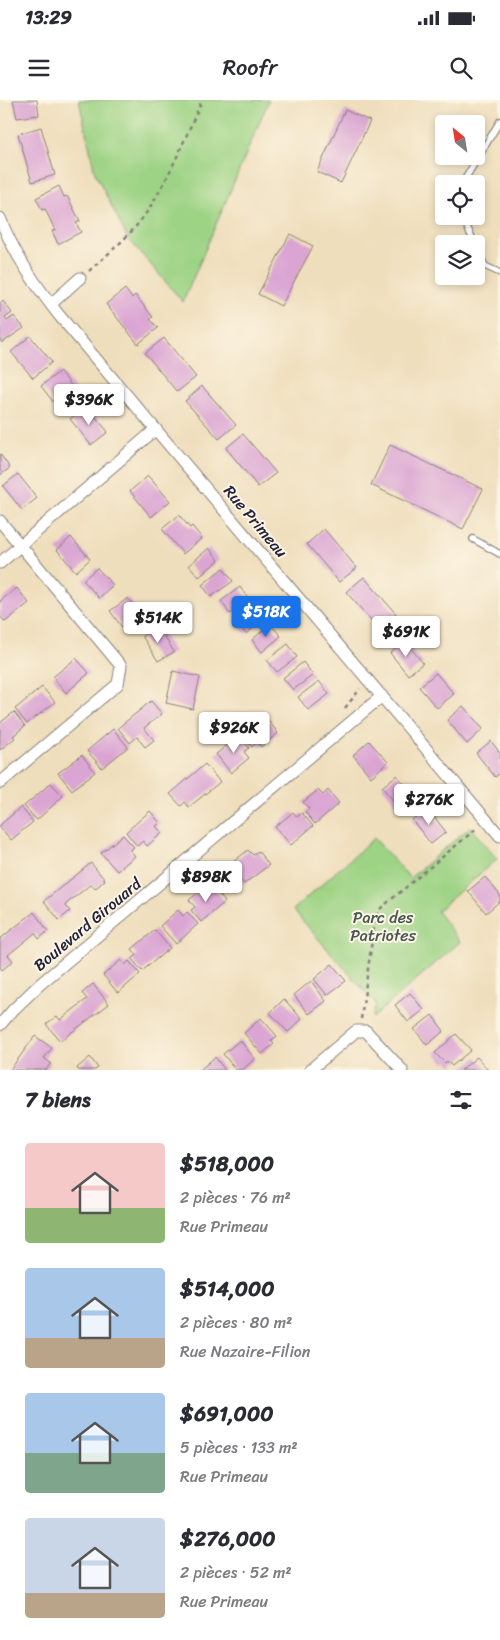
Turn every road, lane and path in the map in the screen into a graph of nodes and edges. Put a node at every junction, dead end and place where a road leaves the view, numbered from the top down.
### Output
1 (202, 100) edge
2 (500, 121) edge
3 (467, 175) edge
4 (0, 218) edge
5 (485, 264) edge
6 (500, 273) edge
7 (80, 278) joint
8 (51, 304) junction
9 (156, 429) junction
10 (0, 521) edge
11 (473, 539) dead end
12 (20, 545) junction
13 (500, 554) edge
14 (0, 563) edge
15 (382, 696) junction
16 (0, 784) edge
17 (487, 820) junction
18 (500, 836) edge
19 (0, 1025) edge
20 (360, 1031) junction
21 (310, 1070) edge
22 (402, 1070) edge

1 - 7 path
2 - 3 lane
4 - 8 street, Rue Primeau
5 - 6 lane
7 - 8 street
8 - 9 street, Rue Primeau
9 - 12 street
9 - 15 street, Rue Primeau
10 - 12 street
11 - 13 lane
12 - 14 street
12 - 16 street
15 - 17 street, Rue Primeau
15 - 19 street, Boulevard Girouard
17 - 18 street, Rue Primeau
17 - 20 path
20 - 21 street
20 - 22 street

